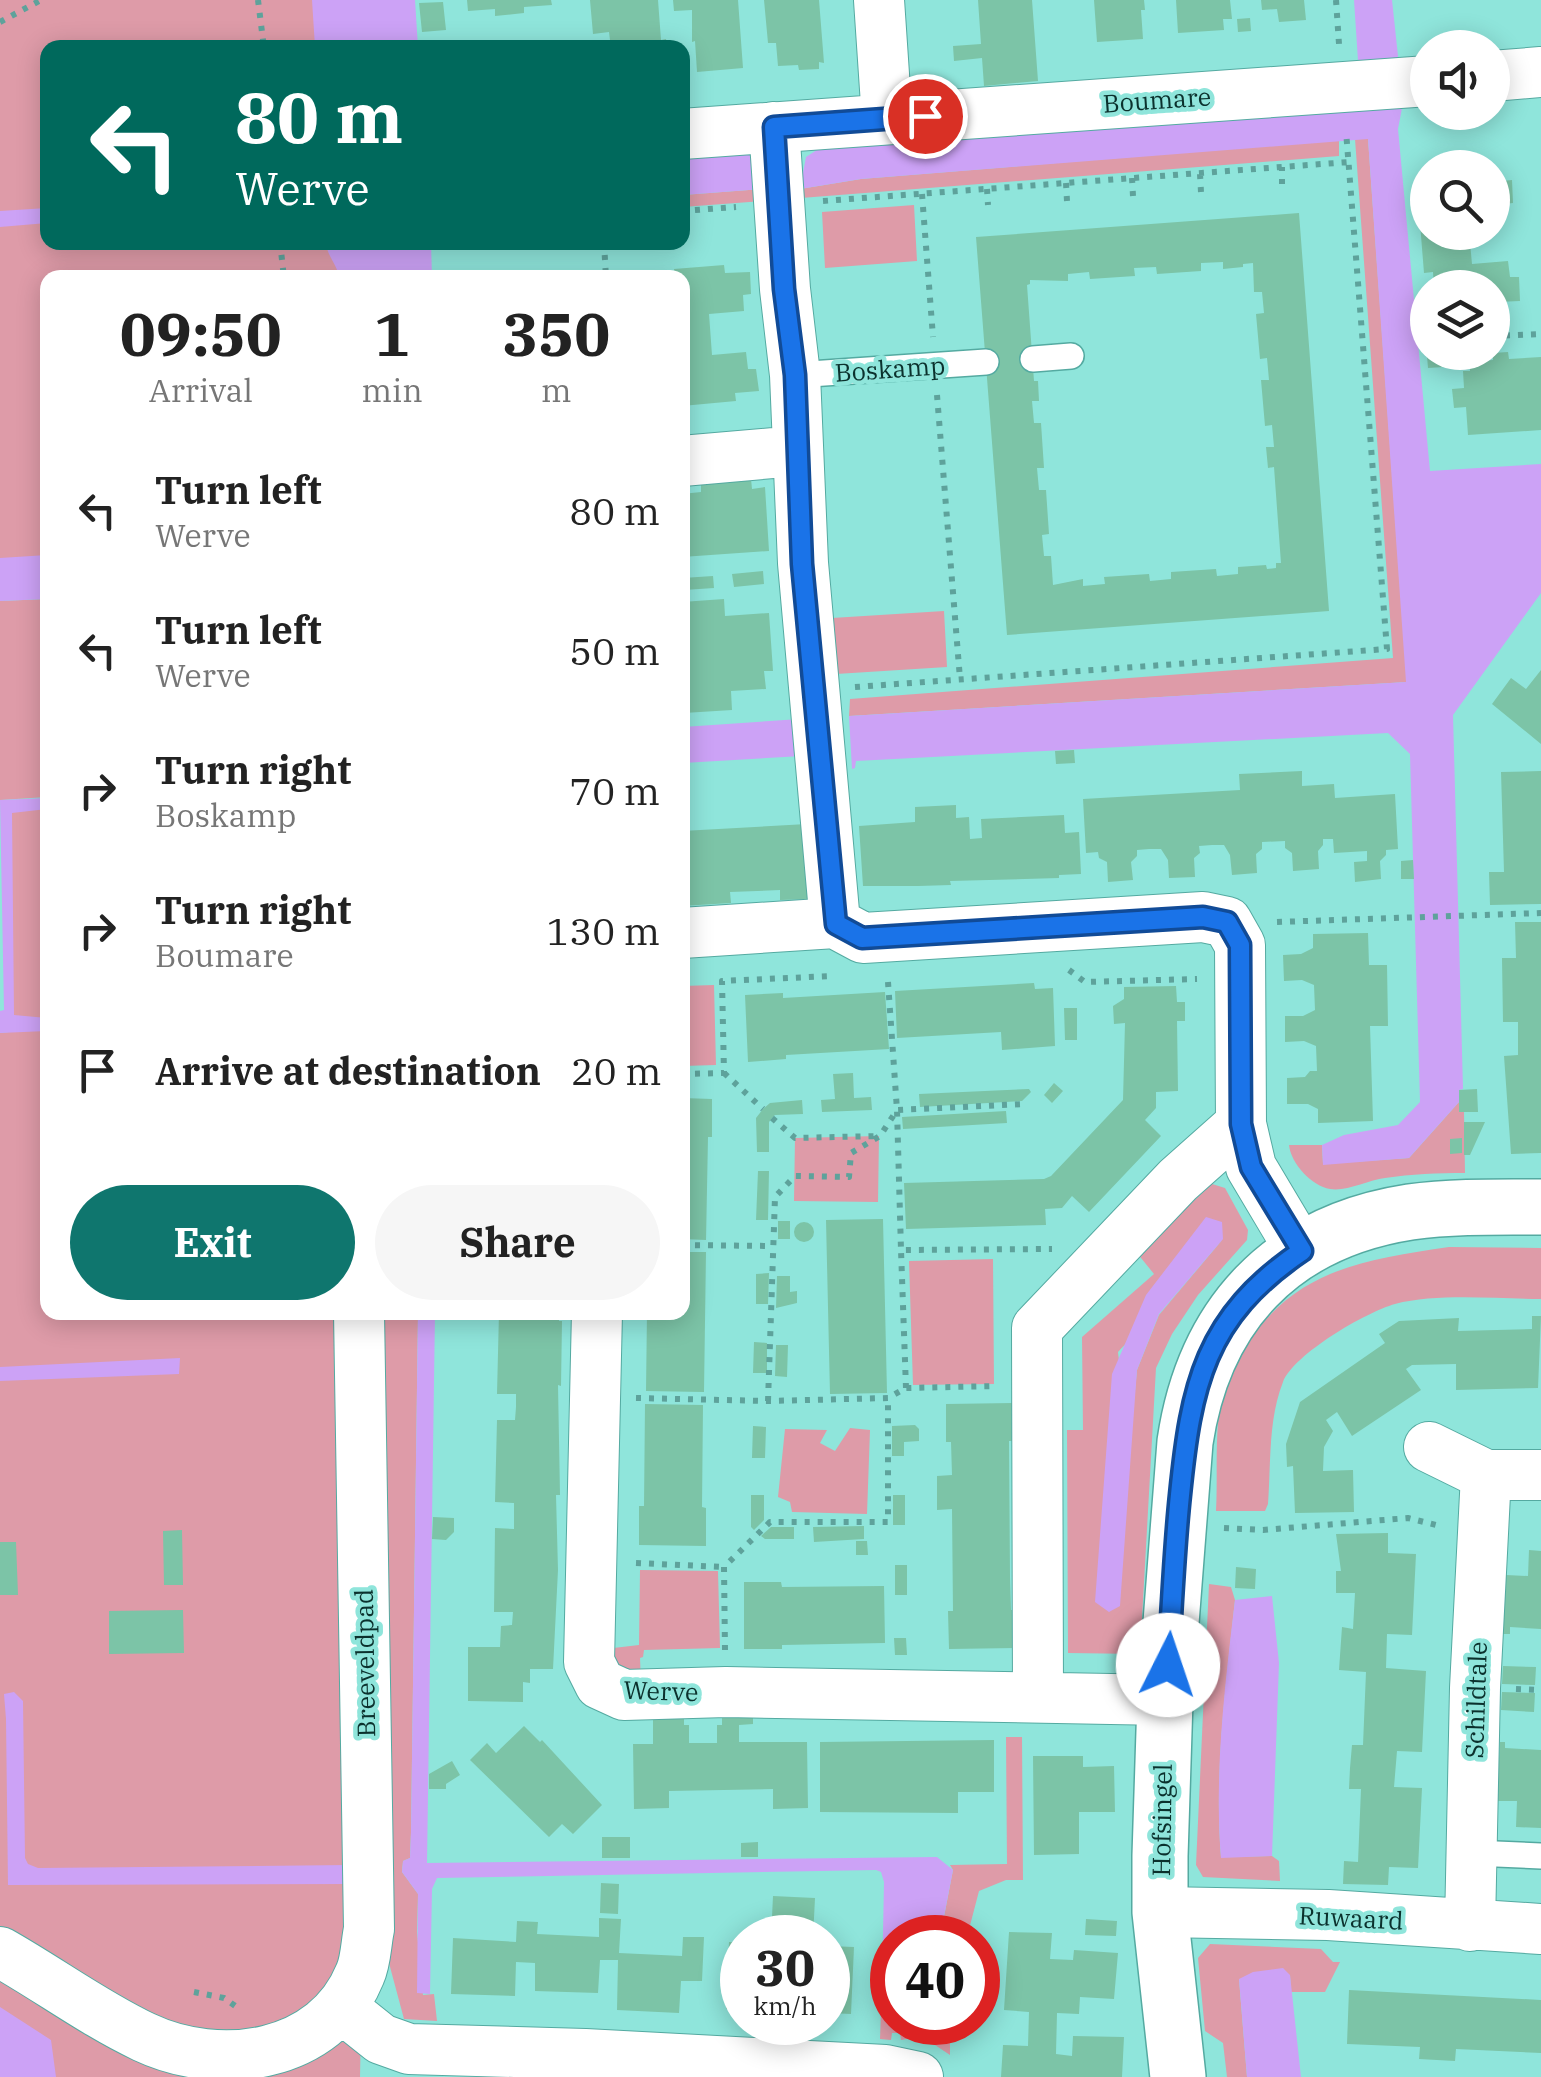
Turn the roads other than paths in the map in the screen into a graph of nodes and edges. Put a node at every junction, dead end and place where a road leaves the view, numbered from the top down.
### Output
1 (879, 0) edge
2 (1541, 72) edge
3 (1510, 75) edge
4 (1396, 83) edge
5 (887, 119) junction
6 (774, 127) junction
7 (690, 133) edge
8 (1072, 356) dead end
9 (1032, 359) dead end
10 (986, 362) dead end
11 (795, 375) junction
12 (796, 451) junction
13 (690, 460) edge
14 (836, 924) junction
15 (690, 933) edge
16 (1241, 1124) junction
17 (1541, 1207) edge
18 (1302, 1251) junction
19 (360, 1320) edge
20 (597, 1320) edge
21 (1428, 1447) dead end
22 (1486, 1475) junction
23 (1541, 1476) edge
24 (1038, 1695) junction
25 (1165, 1700) junction
26 (1473, 1853) junction
27 (1541, 1856) edge
28 (1160, 1912) junction
29 (1470, 1926) junction
30 (1541, 1929) edge
31 (0, 1952) edge
32 (342, 2008) junction
33 (585, 2066) edge
34 (918, 2077) edge
35 (1178, 2077) edge

1 - 5 street
2 - 3 street
4 - 5 street, Boumare
5 - 6 street, Boumare
6 - 7 street, Boumare
6 - 11 street
8 - 9 lane
10 - 11 lane, Boskamp
11 - 12 street
12 - 13 street
12 - 14 street
14 - 15 street
14 - 16 street
16 - 18 street
16 - 24 street
17 - 18 street, Hofsingel
18 - 25 street, Hofsingel
19 - 32 street, Breeveldpad
20 - 24 street, Werve
21 - 22 street
22 - 23 street
22 - 26 street, Schildtale
24 - 25 street, Werve
25 - 28 street, Hofsingel
26 - 27 lane
26 - 29 street, Schildtale
28 - 29 street, Ruwaard
28 - 35 street, Hofsingel
29 - 30 street, Ruwaard
31 - 32 street
32 - 33 street
33 - 34 street

